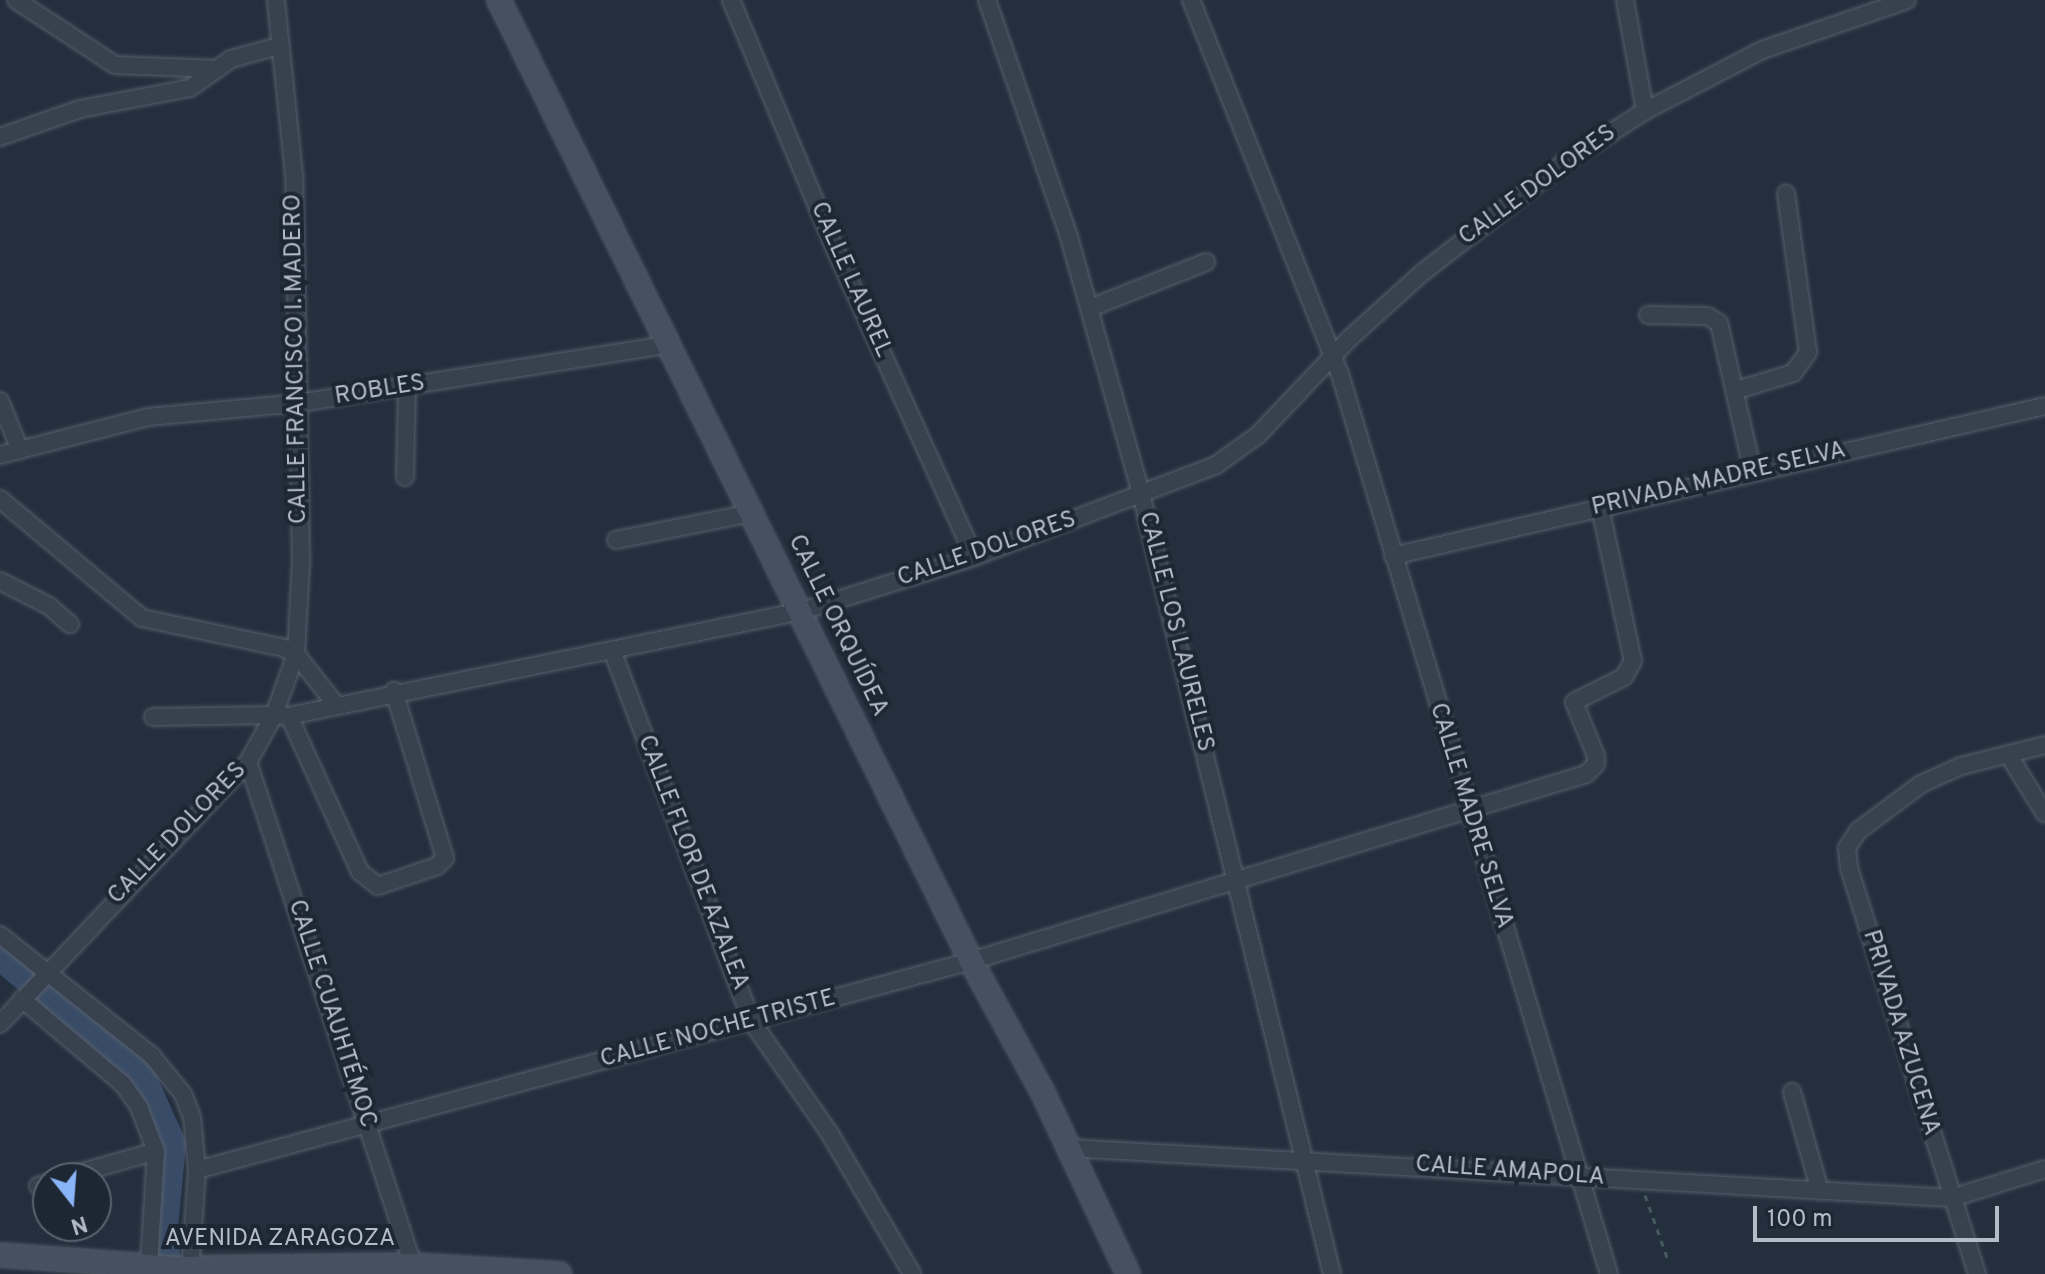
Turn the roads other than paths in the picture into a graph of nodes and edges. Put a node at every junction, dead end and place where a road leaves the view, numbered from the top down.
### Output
1 (16, 0) edge
2 (276, 0) edge
3 (499, 0) edge
4 (731, 0) edge
5 (987, 0) edge
6 (1191, 0) edge
7 (1625, 0) edge
8 (1907, 0) edge
9 (279, 46) junction
10 (218, 69) junction
11 (1645, 111) junction
12 (0, 137) edge
13 (1786, 194) dead end
14 (1206, 262) dead end
15 (1090, 308) junction
16 (1648, 315) dead end
17 (666, 345) junction
18 (1332, 359) junction
19 (407, 387) junction
20 (1737, 390) junction
21 (0, 401) edge
22 (299, 403) junction
23 (2045, 406) edge
24 (20, 450) junction
25 (0, 455) edge
26 (1753, 473) junction
27 (405, 477) dead end
28 (1141, 494) junction
29 (0, 499) edge
30 (1600, 507) junction
31 (751, 513) junction
32 (616, 540) dead end
33 (1393, 556) junction
34 (974, 557) junction
35 (0, 581) edge
36 (802, 611) junction
37 (70, 624) dead end
38 (612, 650) junction
39 (296, 654) junction
40 (394, 691) junction
41 (336, 705) junction
42 (282, 715) junction
43 (153, 717) dead end
44 (2045, 745) edge
45 (2008, 754) junction
46 (248, 762) junction
47 (1468, 808) junction
48 (2045, 814) edge
49 (1236, 880) junction
50 (0, 935) edge
51 (971, 961) junction
52 (43, 974) junction
53 (26, 995) junction
54 (752, 1022) junction
55 (0, 1024) edge
56 (1792, 1092) dead end
57 (366, 1123) junction
58 (1069, 1148) junction
59 (156, 1151) junction
60 (1305, 1160) junction
61 (112, 1164) edge
62 (2045, 1169) edge
63 (197, 1170) junction
64 (1579, 1177) junction
65 (1820, 1191) junction
66 (1952, 1198) junction
67 (0, 1255) edge
68 (413, 1265) junction
69 (87, 1268) edge
70 (173, 1269) edge
71 (560, 1274) edge
72 (912, 1274) edge
73 (1128, 1274) edge
74 (1332, 1274) edge
75 (1609, 1274) edge
76 (1977, 1274) edge

1 - 10 street
2 - 9 street, CALLE FRANCISCO I. MADERO
3 - 17 street, CALLE ORQUÍDEA
4 - 34 street, CALLE LAUREL
5 - 15 street, CALLE LOS LAURELES
6 - 18 street
7 - 11 street
8 - 11 street, CALLE DOLORES
9 - 10 street
9 - 22 street, CALLE FRANCISCO I. MADERO
10 - 12 street
11 - 18 street, CALLE DOLORES
13 - 20 street
14 - 15 street
15 - 28 street, CALLE LOS LAURELES
16 - 20 street
17 - 19 street, ROBLES
17 - 31 street, CALLE ORQUÍDEA
18 - 28 street, CALLE DOLORES
18 - 33 street, CALLE MADRE SELVA
19 - 22 street, ROBLES
19 - 27 street
20 - 26 street
21 - 24 street
22 - 24 street, ROBLES
22 - 39 street, CALLE FRANCISCO I. MADERO
23 - 26 street, PRIVADA MADRE SELVA
24 - 25 street, ROBLES
26 - 30 street, PRIVADA MADRE SELVA
28 - 34 street, CALLE DOLORES
28 - 49 street, CALLE LOS LAURELES
29 - 39 street
30 - 33 street, PRIVADA MADRE SELVA
30 - 47 street, CALLE NOCHE TRISTE
31 - 32 street
31 - 36 street, CALLE ORQUÍDEA
33 - 47 street, CALLE MADRE SELVA
34 - 36 street, CALLE DOLORES
35 - 37 street
36 - 38 street, CALLE DOLORES
36 - 51 street, CALLE ORQUÍDEA
38 - 40 street, CALLE DOLORES
38 - 54 street, CALLE FLOR DE AZALEA
39 - 41 street
39 - 42 street, CALLE FRANCISCO I. MADERO
40 - 41 street, CALLE DOLORES
40 - 42 street
41 - 42 street, CALLE DOLORES
42 - 43 street
42 - 46 street, CALLE DOLORES
44 - 45 street
45 - 48 street
45 - 66 street, PRIVADA AZUCENA
46 - 52 street, CALLE DOLORES
46 - 57 street, CALLE CUAUHTÉMOC
47 - 49 street, CALLE NOCHE TRISTE
47 - 64 street, CALLE MADRE SELVA
49 - 51 street, CALLE NOCHE TRISTE
49 - 60 street, CALLE LOS LAURELES
50 - 52 street
51 - 54 street, CALLE NOCHE TRISTE
51 - 58 street, CALLE ORQUÍDEA
52 - 53 street, CALLE DOLORES
52 - 63 street
53 - 55 street, CALLE DOLORES
53 - 59 street
54 - 57 street, CALLE NOCHE TRISTE
54 - 72 street, CALLE FLOR DE AZALEA
56 - 65 street
57 - 63 street, CALLE NOCHE TRISTE
57 - 68 street, CALLE CUAUHTÉMOC
58 - 60 street, CALLE AMAPOLA
58 - 73 street, CALLE ORQUÍDEA
59 - 61 street
59 - 70 street
60 - 64 street, CALLE AMAPOLA
60 - 74 street, CALLE LOS LAURELES
62 - 66 street
63 - 70 street
64 - 65 street, CALLE AMAPOLA
64 - 75 street, CALLE MADRE SELVA
65 - 66 street, CALLE AMAPOLA
66 - 76 street, PRIVADA AZUCENA
67 - 69 street, AVENIDA ZARAGOZA
68 - 70 street, AVENIDA ZARAGOZA
68 - 71 street, AVENIDA ZARAGOZA
69 - 70 street, AVENIDA ZARAGOZA

